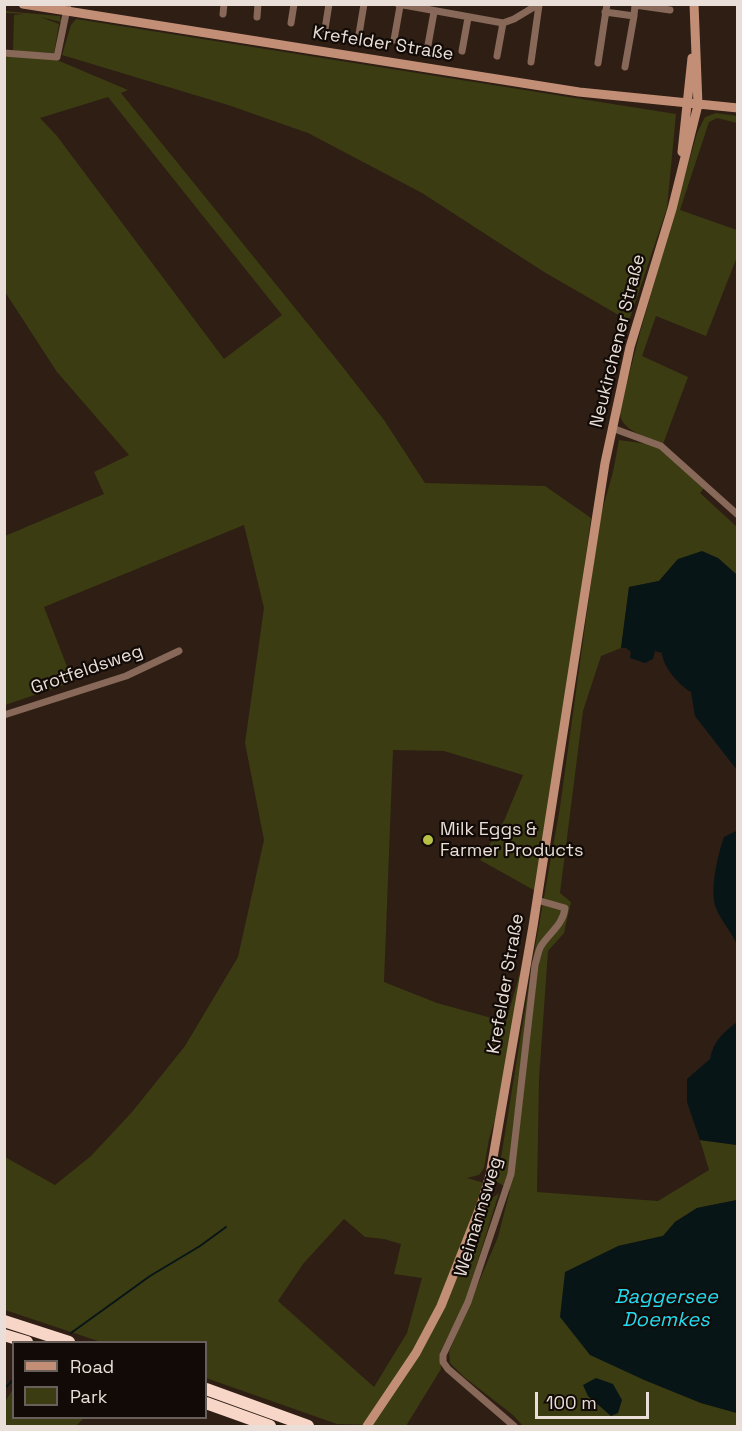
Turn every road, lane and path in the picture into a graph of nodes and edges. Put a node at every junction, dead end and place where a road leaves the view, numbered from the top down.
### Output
1 (23, 4) edge
2 (224, 4) edge
3 (258, 4) edge
4 (294, 4) edge
5 (329, 4) edge
6 (364, 4) edge
7 (631, 4) edge
8 (694, 4) edge
9 (398, 5) edge
10 (539, 5) edge
11 (635, 5) edge
12 (67, 7) edge
13 (606, 8) edge
14 (670, 10) dead end
15 (434, 12) junction
16 (223, 14) dead end
17 (634, 16) junction
18 (256, 17) dead end
19 (468, 18) junction
20 (291, 23) dead end
21 (503, 23) junction
22 (325, 29) dead end
23 (359, 34) dead end
24 (694, 38) junction
25 (394, 40) dead end
26 (428, 45) dead end
27 (462, 51) dead end
28 (4, 53) edge
29 (497, 56) dead end
30 (531, 62) dead end
31 (598, 63) dead end
32 (625, 67) dead end
33 (686, 104) junction
34 (698, 105) junction
35 (738, 108) edge
36 (681, 172) junction
37 (612, 428) junction
38 (738, 515) edge
39 (596, 521) joint
40 (179, 651) dead end
41 (4, 715) edge
42 (537, 900) junction
43 (4, 1321) edge
44 (4, 1335) edge
45 (24, 1341) edge
46 (66, 1341) edge
47 (207, 1389) edge
48 (207, 1403) edge
49 (270, 1426) edge
50 (308, 1426) edge
51 (368, 1426) edge
52 (514, 1426) edge

1 - 12 main road, Krefelder Straße
2 - 16 street
3 - 18 street
4 - 20 street
5 - 22 street
6 - 23 street
7 - 11 street
8 - 24 main road, Neukirchener Straße
9 - 15 street
9 - 25 street
10 - 21 street
10 - 30 street
11 - 14 street
11 - 17 street
12 - 28 street
12 - 33 main road, Krefelder Straße
13 - 17 street
13 - 31 street
15 - 19 street
15 - 26 street
17 - 32 street
19 - 21 street
19 - 27 street
21 - 29 street
24 - 33 main road, Neukirchener Straße
24 - 34 main road, Neukirchener Straße
33 - 34 main road, Krefelder Straße
33 - 36 main road, Neukirchener Straße
34 - 35 main road, Krefelder Straße
34 - 36 main road, Neukirchener Straße
36 - 37 main road, Neukirchener Straße
37 - 38 street
37 - 39 main road, Neukirchener Straße
39 - 42 main road, Krefelder Straße
40 - 41 street, Grotfeldsweg
42 - 51 main road, Krefelder Straße
42 - 52 street, Weimannsweg
43 - 46 highway
44 - 45 highway
47 - 50 highway
48 - 49 highway

